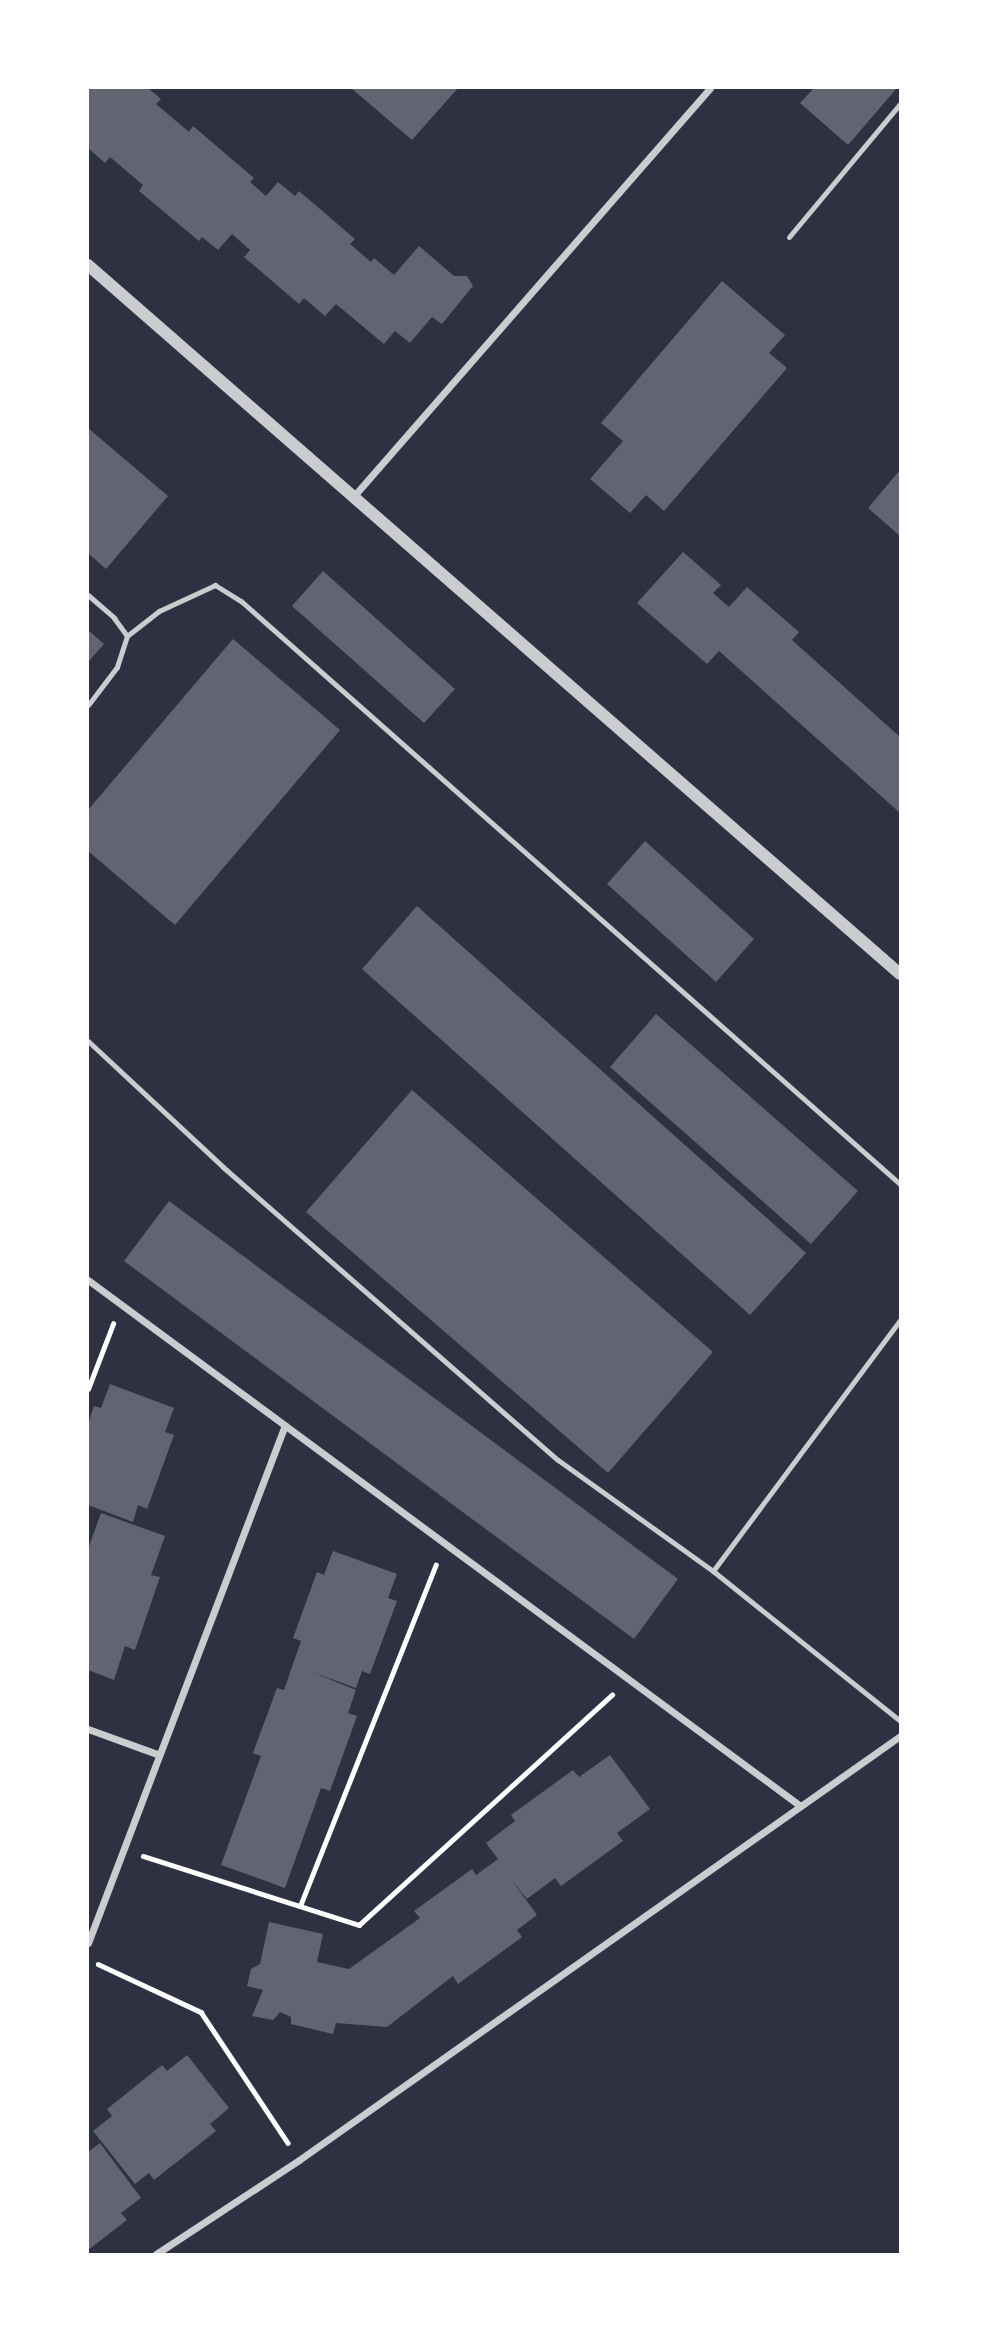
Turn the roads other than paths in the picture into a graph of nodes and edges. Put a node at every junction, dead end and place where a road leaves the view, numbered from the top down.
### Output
1 (710, 88) edge
2 (901, 104) edge
3 (789, 237) dead end
4 (88, 265) edge
5 (353, 497) junction
6 (88, 595) edge
7 (127, 636) junction
8 (88, 705) edge
9 (901, 974) edge
10 (88, 1041) edge
11 (901, 1184) edge
12 (88, 1280) edge
13 (901, 1320) edge
14 (285, 1425) junction
15 (713, 1571) junction
16 (901, 1721) edge
17 (88, 1729) edge
18 (901, 1736) edge
19 (157, 1754) junction
20 (799, 1805) junction
21 (88, 1943) edge
22 (156, 2255) edge

1 - 5 street
2 - 3 lane
4 - 5 street
5 - 9 street
6 - 7 lane
7 - 8 lane
7 - 11 lane
10 - 15 lane
12 - 14 street
13 - 15 lane
14 - 19 street
14 - 20 street
15 - 16 lane
17 - 19 street
18 - 20 street
19 - 21 street
20 - 22 street

